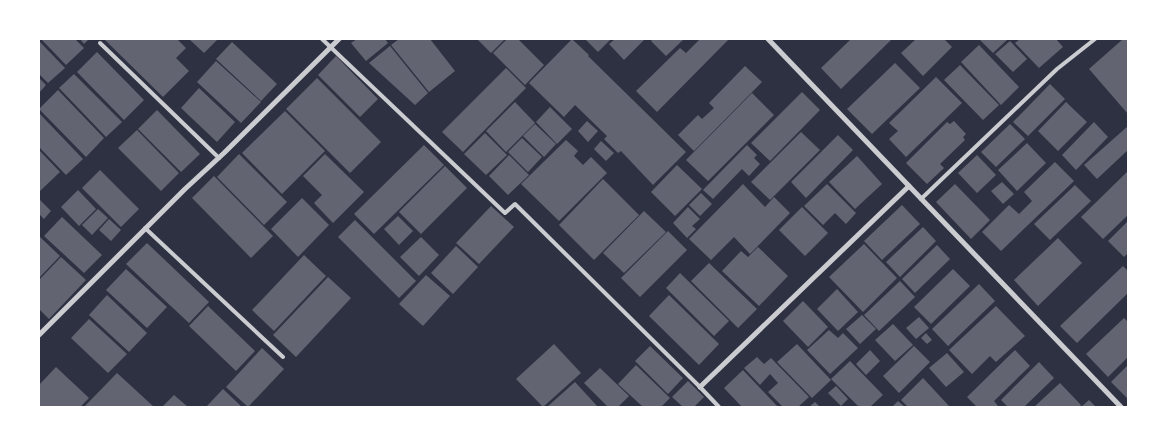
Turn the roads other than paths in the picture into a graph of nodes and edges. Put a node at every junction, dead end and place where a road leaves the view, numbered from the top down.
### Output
1 (322, 39) edge
2 (339, 39) edge
3 (768, 39) edge
4 (1096, 39) edge
5 (100, 44) dead end
6 (330, 47) junction
7 (219, 158) junction
8 (909, 186) junction
9 (921, 199) junction
10 (145, 228) junction
11 (39, 335) edge
12 (283, 357) dead end
13 (700, 386) junction
14 (719, 407) edge
15 (1122, 407) edge

1 - 6 lane
2 - 6 street
3 - 8 street
4 - 9 lane
5 - 7 lane
6 - 7 street
6 - 13 lane
7 - 10 street
8 - 9 street
8 - 13 street
9 - 15 street
10 - 11 street
10 - 12 lane
13 - 14 lane

